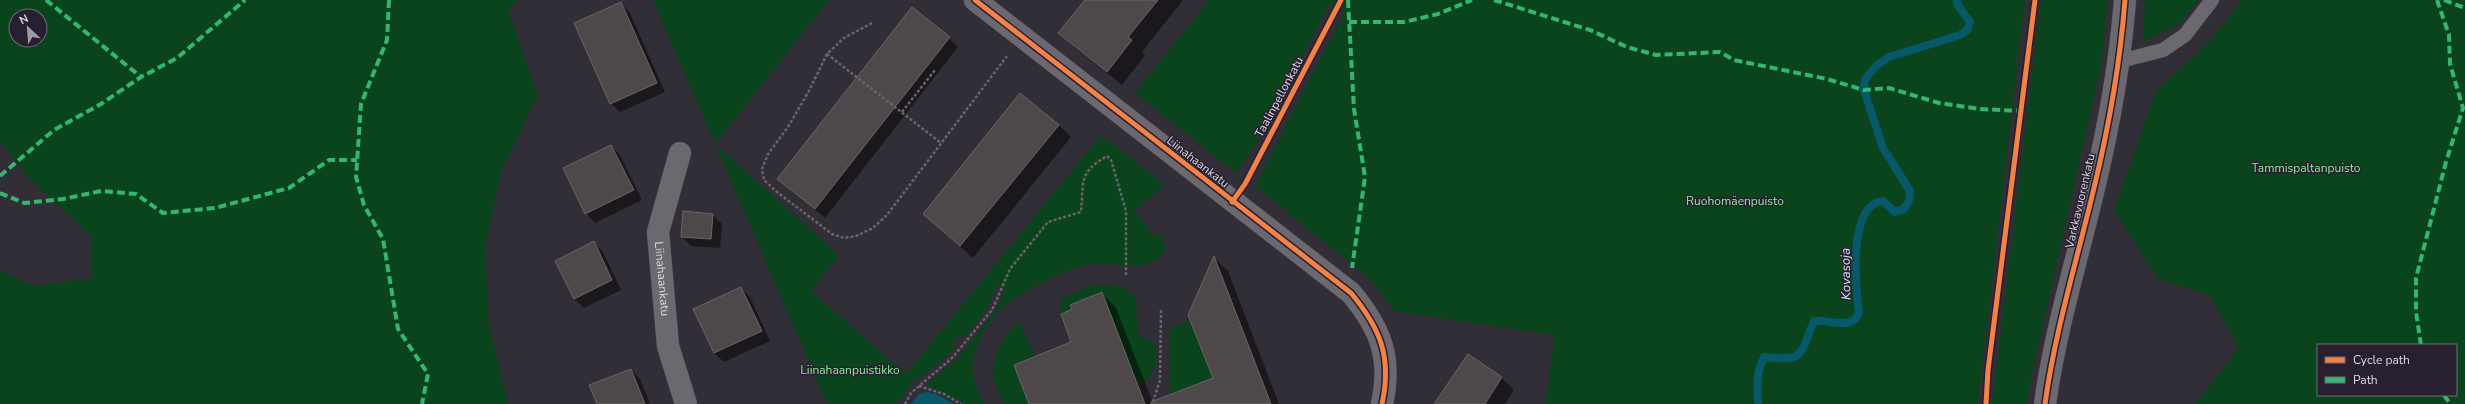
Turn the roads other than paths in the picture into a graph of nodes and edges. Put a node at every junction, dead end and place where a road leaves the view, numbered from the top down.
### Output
1 (975, 0) edge
2 (2125, 0) edge
3 (2212, 0) edge
4 (2120, 61) junction
5 (680, 153) dead end
6 (686, 404) edge
7 (1382, 404) edge
8 (2045, 404) edge

1 - 7 street, Liinahaankatu
2 - 4 street, Varkkavuorenkatu
3 - 4 lane
4 - 8 street, Varkkavuorenkatu
5 - 6 street, Liinahaankatu

